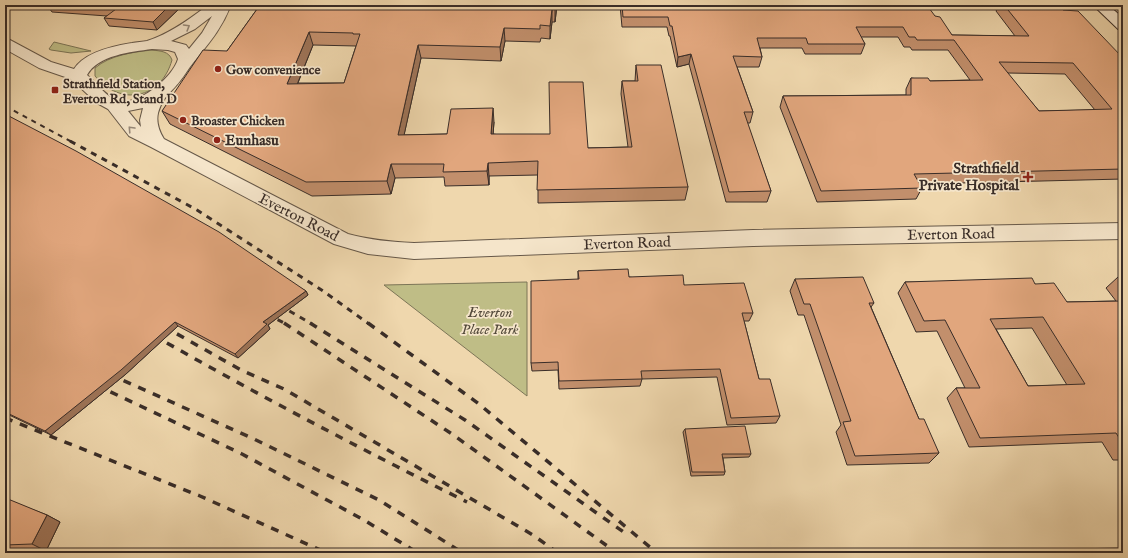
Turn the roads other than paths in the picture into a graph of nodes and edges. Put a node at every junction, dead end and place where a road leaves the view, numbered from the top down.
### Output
1 (217, 5) edge
2 (224, 5) edge
3 (1100, 5) edge
4 (1118, 16) edge
5 (1123, 26) edge
6 (153, 44) junction
7 (11, 46) edge
8 (96, 58) junction
9 (186, 61) junction
10 (78, 77) junction
11 (157, 96) junction
12 (114, 105) junction
13 (156, 143) junction
14 (1123, 231) edge

6 -> 1 street
2 - 9 street
3 - 4 street
4 - 5 street
6 - 8 street
6 - 9 street
7 - 8 street
7 - 10 street
8 - 10 street
9 - 11 street
10 - 12 street
11 - 12 street
11 - 13 street
13 -> 12 street, Everton Road
13 - 14 street, Everton Road

